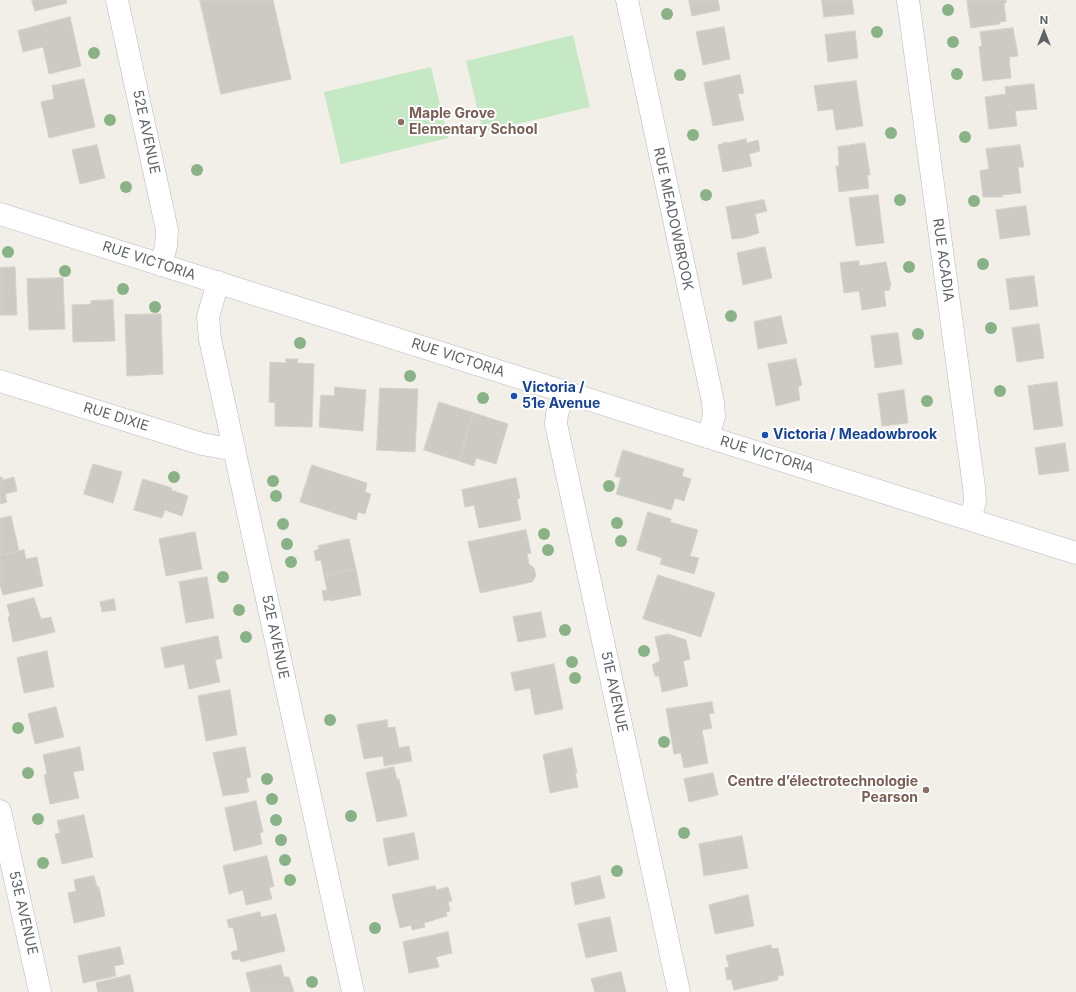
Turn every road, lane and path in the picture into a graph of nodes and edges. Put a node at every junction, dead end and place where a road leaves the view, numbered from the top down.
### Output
1 (117, 0) edge
2 (626, 0) edge
3 (908, 0) edge
4 (0, 214) edge
5 (161, 265) junction
6 (218, 282) junction
7 (0, 381) edge
8 (564, 392) junction
9 (708, 437) junction
10 (234, 448) junction
11 (970, 519) junction
12 (1076, 553) edge
13 (0, 811) edge
14 (40, 992) edge
15 (353, 992) edge
16 (679, 992) edge

1 - 5 street, 52E AVENUE
2 - 9 street, RUE MEADOWBROOK
3 - 11 street, RUE ACADIA
4 - 5 street, RUE VICTORIA
5 - 6 street, RUE VICTORIA
6 - 8 street, RUE VICTORIA
6 - 10 street, 52E AVENUE
7 - 10 street, RUE DIXIE
8 - 9 street, RUE VICTORIA
8 - 16 street, 51E AVENUE
9 - 11 street, RUE VICTORIA
10 - 15 street, 52E AVENUE
11 - 12 street, RUE VICTORIA
13 - 14 street, 53E AVENUE

